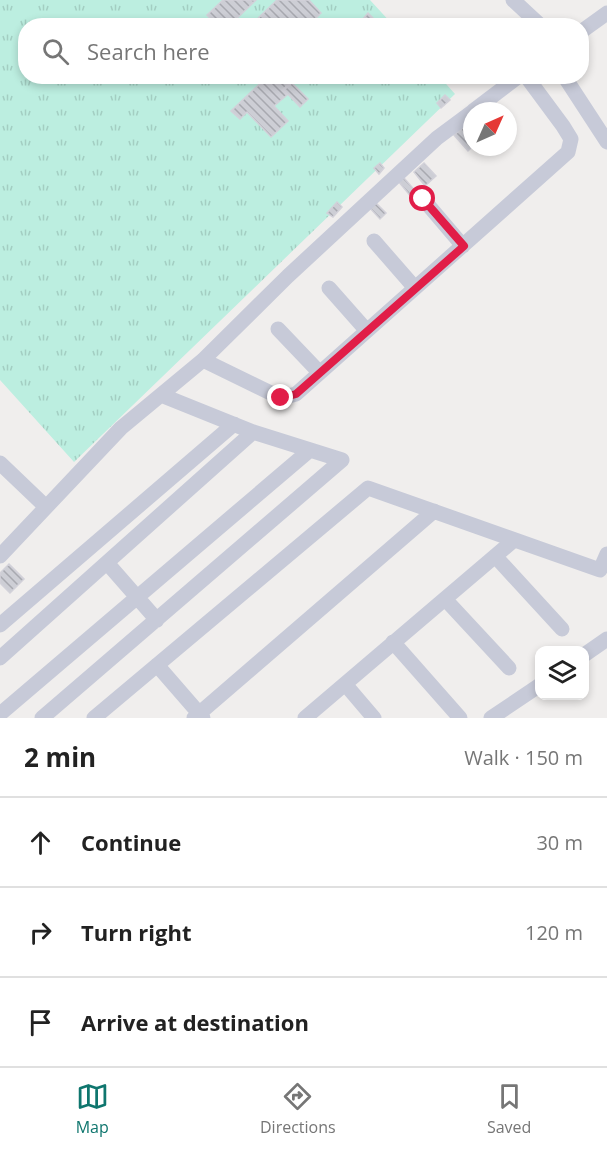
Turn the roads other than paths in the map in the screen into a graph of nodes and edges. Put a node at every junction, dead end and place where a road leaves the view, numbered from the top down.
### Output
1 (513, 0) edge
2 (607, 13) edge
3 (532, 18) edge
4 (589, 26) edge
5 (508, 84) edge
6 (532, 84) edge
7 (569, 84) edge
8 (484, 102) edge
9 (463, 118) edge
10 (607, 142) edge
11 (423, 199) dead end
12 (374, 241) dead end
13 (464, 246) junction
14 (329, 288) dead end
15 (415, 288) junction
16 (278, 329) dead end
17 (367, 331) junction
18 (203, 360) junction
19 (319, 372) junction
20 (161, 395) junction
21 (234, 424) junction
22 (253, 432) junction
23 (310, 450) junction
24 (0, 463) edge
25 (46, 507) junction
26 (434, 511) junction
27 (514, 540) junction
28 (607, 554) edge
29 (0, 556) edge
30 (495, 556) junction
31 (108, 564) junction
32 (603, 571) edge
33 (137, 598) junction
34 (445, 599) junction
35 (156, 620) junction
36 (0, 625) edge
37 (562, 628) dead end
38 (607, 639) edge
39 (393, 642) junction
40 (589, 652) edge
41 (0, 658) edge
42 (157, 665) junction
43 (508, 668) dead end
44 (345, 684) junction
45 (535, 688) edge
46 (0, 714) edge
47 (199, 717) edge
48 (42, 718) edge
49 (94, 718) edge
50 (305, 718) edge
51 (374, 718) edge
52 (460, 718) edge
53 (491, 718) edge

1 - 3 street
2 - 4 street
5 - 8 street
6 - 13 street
7 - 10 street
9 - 18 street
11 - 13 street
12 - 15 street
13 - 15 street
14 - 17 street
15 - 17 street
16 - 19 street
17 - 19 street
18 - 19 street
18 - 20 street
20 - 21 street
20 - 25 street
21 - 22 street
21 - 36 street
22 - 23 street
22 - 31 street
23 - 33 street
23 - 35 street
24 - 25 street
25 - 29 street
26 - 27 street
26 - 42 street
26 - 47 street
27 - 30 street
27 - 32 street
28 - 32 street
30 - 34 street
30 - 37 street
31 - 33 street
31 - 41 street
33 - 35 street
33 - 46 street
34 - 39 street
34 - 43 street
35 - 48 street
38 - 40 street
39 - 44 street
39 - 52 street
42 - 47 street
42 - 49 street
44 - 50 street
44 - 51 street
45 - 53 street

